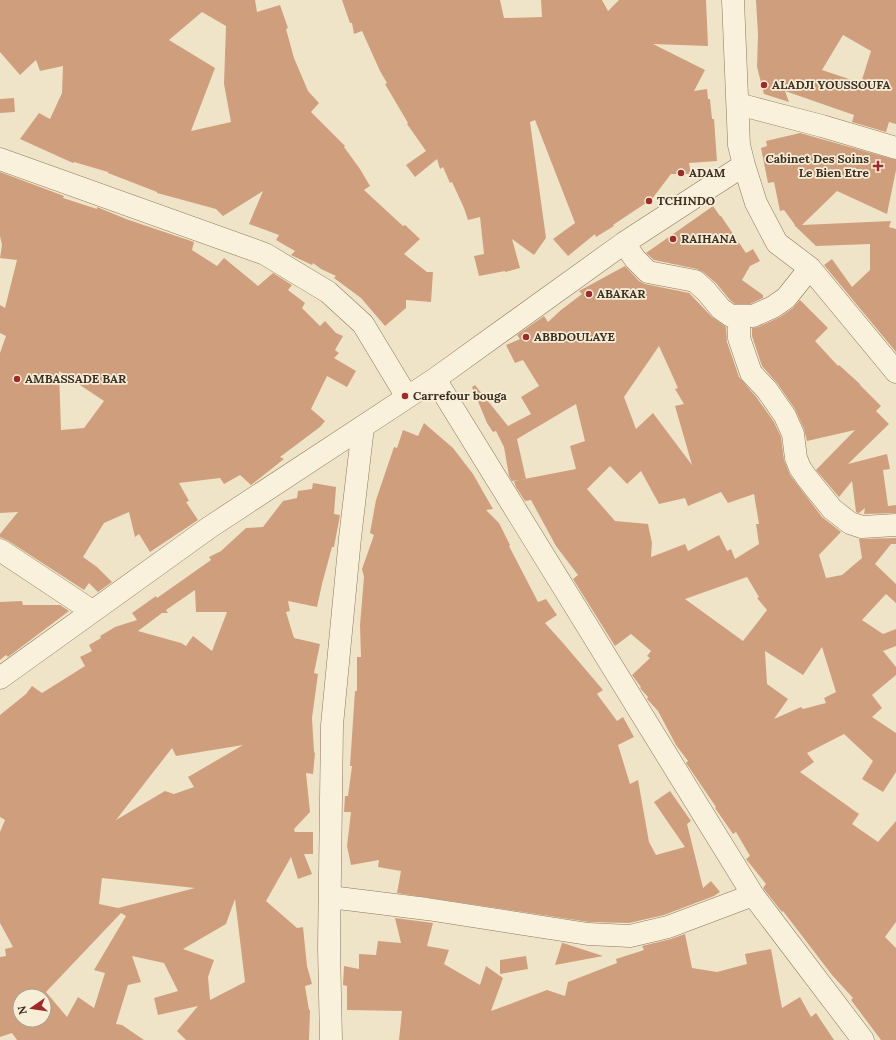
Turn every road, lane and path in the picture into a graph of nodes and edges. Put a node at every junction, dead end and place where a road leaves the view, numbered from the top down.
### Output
1 (733, 0) edge
2 (738, 104) junction
3 (896, 148) edge
4 (0, 159) edge
5 (744, 165) junction
6 (624, 243) junction
7 (810, 268) junction
8 (739, 316) junction
9 (896, 372) edge
10 (435, 379) junction
11 (407, 397) junction
12 (363, 426) junction
13 (896, 525) edge
14 (0, 550) edge
15 (92, 611) junction
16 (0, 678) edge
17 (753, 895) junction
18 (330, 897) junction
19 (331, 1040) edge
20 (863, 1040) edge

1 - 2 street
2 - 3 street
2 - 5 street
4 - 11 street
5 - 6 street
5 - 7 street
6 - 8 street
6 - 10 street
7 - 8 street
7 - 9 street
8 - 13 street
10 - 11 street
10 - 17 street
11 - 12 street
12 - 15 street
12 - 18 street
14 - 15 street
15 - 16 street
17 - 18 street
17 - 20 street
18 - 19 street

